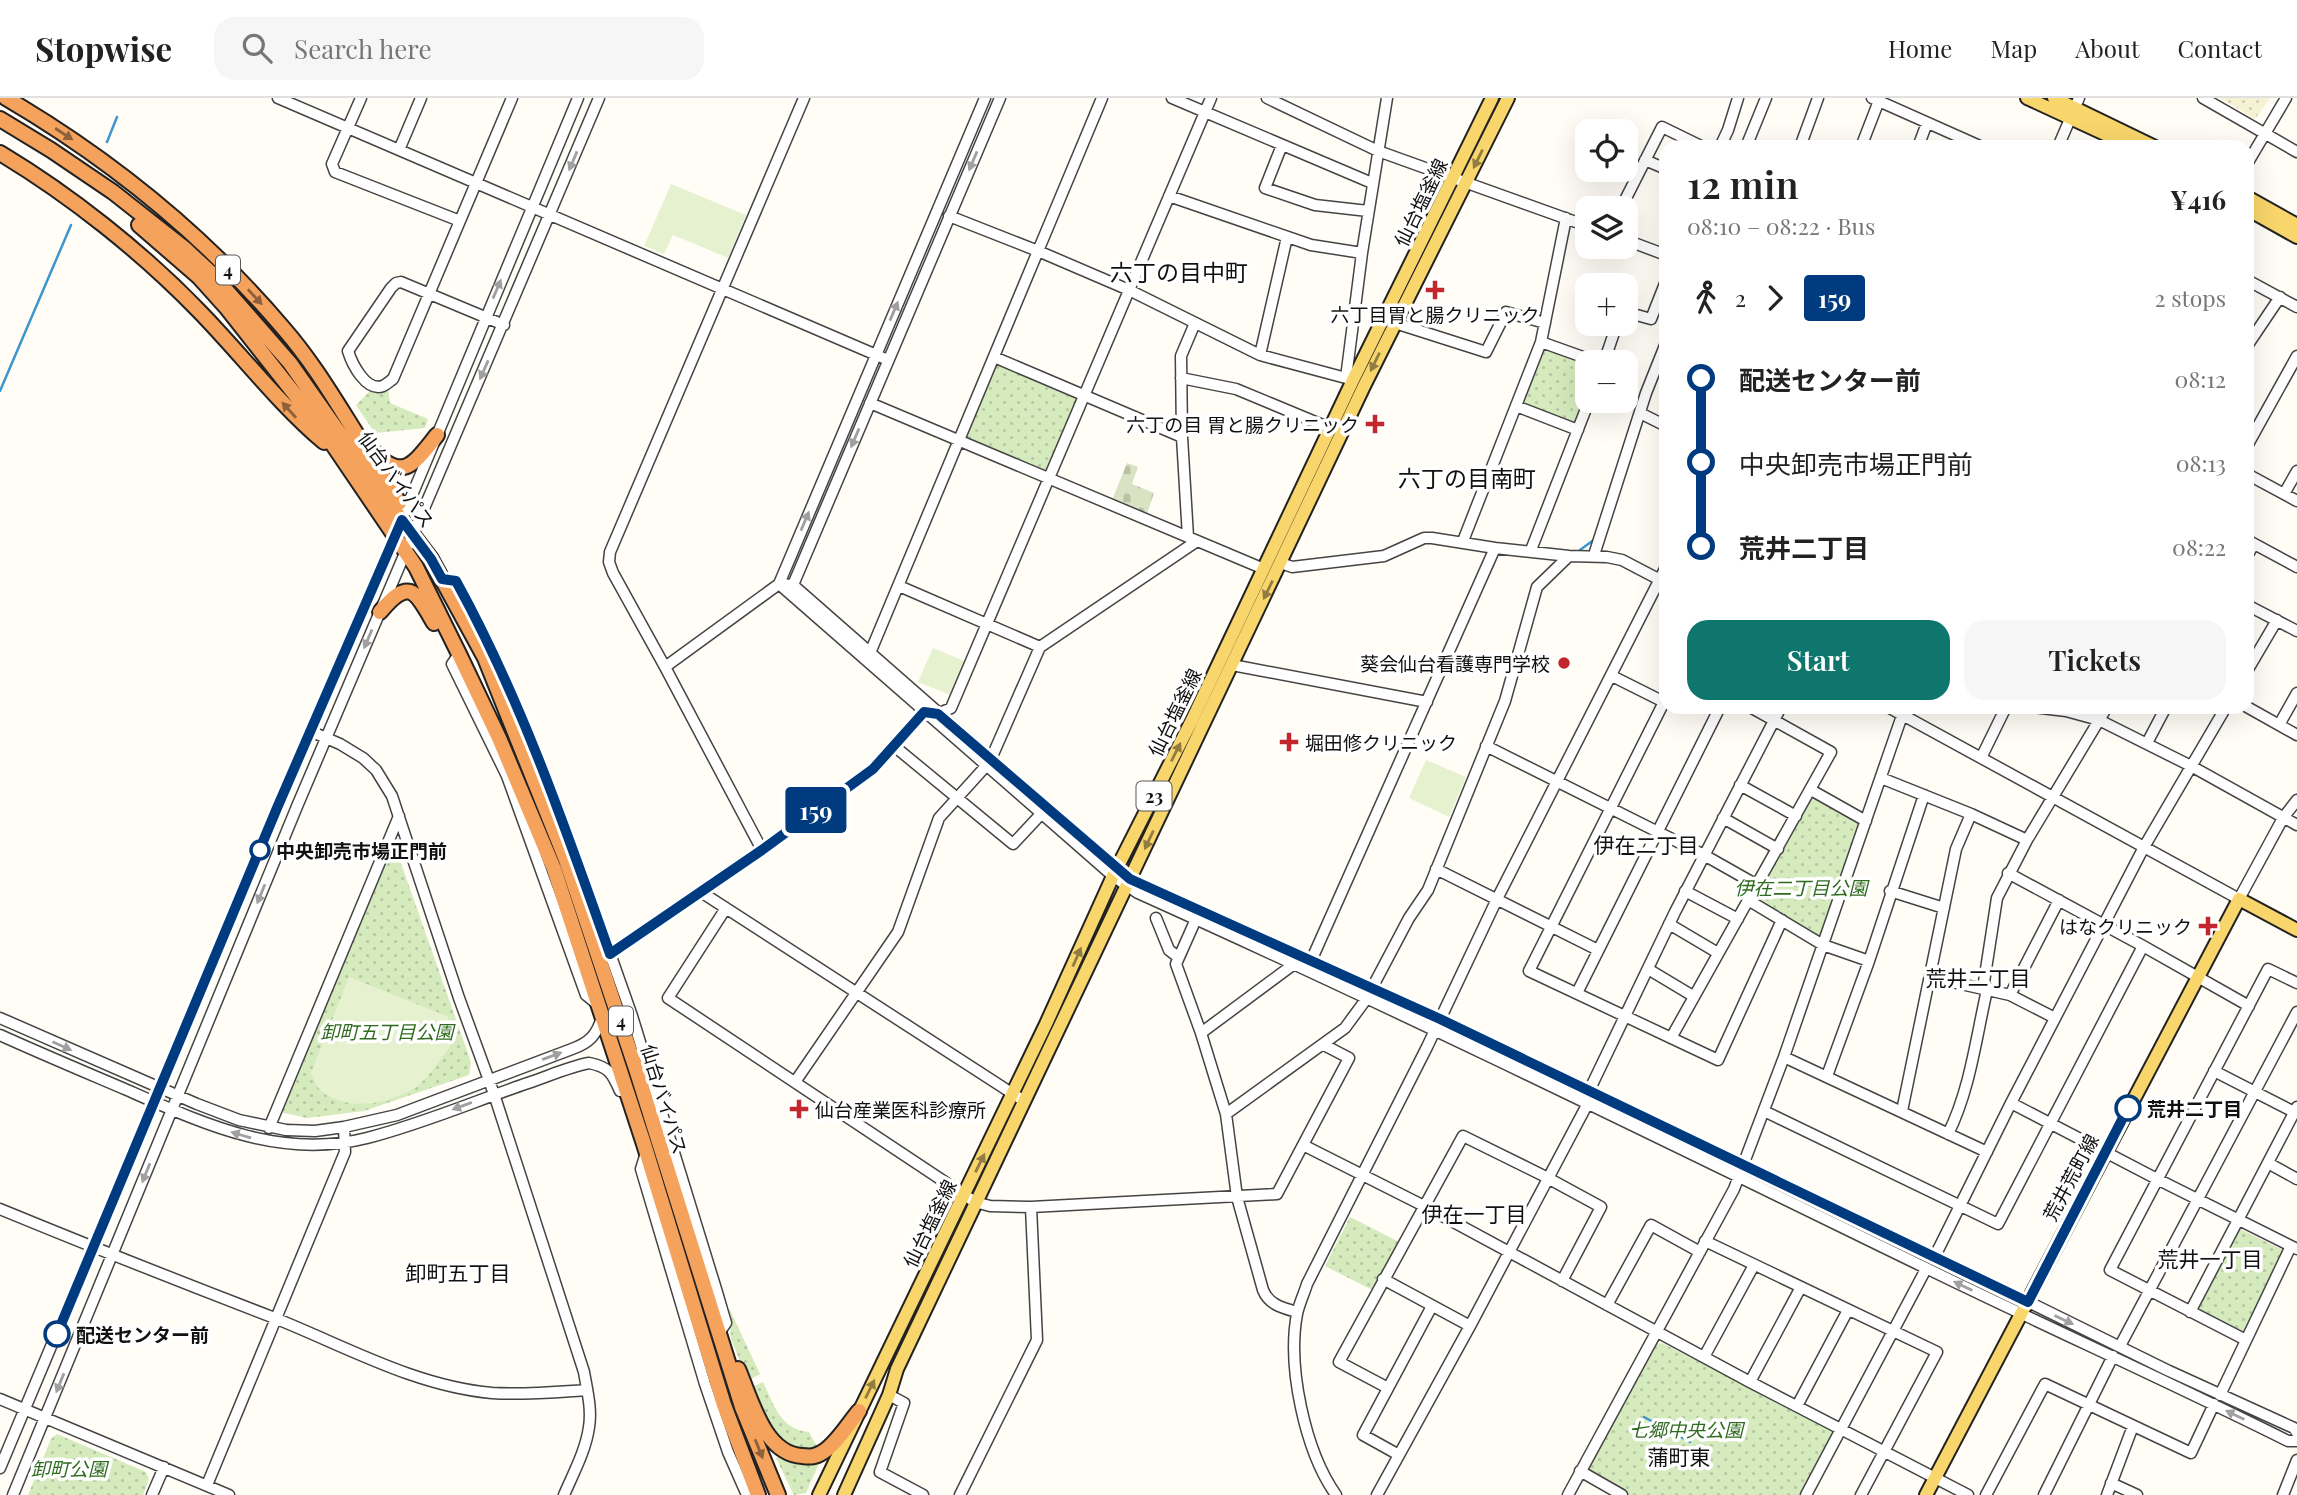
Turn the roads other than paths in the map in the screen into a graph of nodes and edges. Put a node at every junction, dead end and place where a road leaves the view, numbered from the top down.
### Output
1 (6, 98) edge
2 (278, 98) edge
3 (361, 98) edge
4 (421, 98) edge
5 (512, 98) edge
6 (578, 98) edge
7 (599, 98) edge
8 (804, 98) edge
9 (985, 98) edge
10 (1000, 98) edge
11 (1102, 98) edge
12 (1172, 98) edge
13 (1211, 98) edge
14 (1269, 98) edge
15 (1387, 98) edge
16 (1492, 98) edge
17 (1508, 98) edge
18 (1738, 98) edge
19 (1766, 98) edge
20 (1818, 98) edge
21 (2027, 98) edge
22 (2054, 98) edge
23 (2203, 98) edge
24 (2286, 98) edge
25 (1877, 99) edge
26 (293, 101) edge
27 (2075, 108) edge
28 (1205, 113) junction
29 (0, 119) edge
30 (1927, 123) junction
31 (348, 128) junction
32 (0, 130) edge
33 (2264, 133) junction
34 (1688, 140) edge
35 (1723, 140) edge
36 (1749, 140) edge
37 (1803, 140) edge
38 (1863, 140) edge
39 (1921, 140) edge
40 (1963, 140) edge
41 (2060, 140) edge
42 (2123, 140) edge
43 (2141, 140) edge
44 (1282, 145) junction
45 (399, 150) junction
46 (1378, 150) junction
47 (2254, 151) edge
48 (2297, 152) edge
49 (0, 153) edge
50 (0, 159) edge
51 (1645, 160) junction
52 (19, 164) junction
53 (1659, 166) edge
54 (1454, 176) junction
55 (476, 183) junction
56 (1373, 183) junction
57 (1467, 183) junction
58 (111, 195) junction
59 (1169, 196) junction
60 (1627, 196) edge
61 (2254, 201) edge
62 (532, 206) junction
63 (1368, 211) junction
64 (2254, 213) edge
65 (550, 214) junction
66 (949, 216) junction
67 (1566, 218) junction
68 (460, 221) junction
69 (1575, 221) edge
70 (2297, 225) edge
71 (1287, 237) junction
72 (2297, 237) edge
73 (1638, 244) edge
74 (1038, 251) junction
75 (1659, 252) edge
76 (1362, 253) junction
77 (2254, 284) edge
78 (721, 289) junction
79 (1129, 290) junction
80 (430, 294) junction
81 (2280, 297) junction
82 (1659, 299) edge
83 (2297, 307) edge
84 (1638, 315) edge
85 (485, 317) junction
86 (1195, 323) junction
87 (1395, 323) junction
88 (1545, 323) junction
89 (504, 325) junction
90 (2254, 336) edge
91 (1541, 342) junction
92 (1575, 354) edge
93 (876, 355) junction
94 (1260, 355) junction
95 (2297, 356) edge
96 (994, 357) junction
97 (888, 360) junction
98 (1659, 360) edge
99 (1181, 378) junction
100 (1354, 381) junction
101 (1084, 395) junction
102 (870, 403) junction
103 (1516, 407) junction
104 (1585, 413) edge
105 (1640, 413) junction
106 (1659, 422) edge
107 (1330, 428) junction
108 (1578, 430) junction
109 (355, 432) junction
110 (2254, 433) edge
111 (436, 435) junction
112 (1182, 437) junction
113 (958, 442) junction
114 (340, 456) junction
115 (2297, 471) edge
116 (2254, 478) edge
117 (1049, 479) junction
118 (2284, 494) junction
119 (2297, 501) edge
120 (403, 517) junction
121 (412, 533) junction
122 (395, 536) junction
123 (1193, 539) junction
124 (1463, 541) junction
125 (2254, 544) edge
126 (1495, 548) junction
127 (1531, 550) junction
128 (405, 551) junction
129 (1594, 555) junction
130 (1569, 556) junction
131 (1281, 563) junction
132 (2297, 567) edge
133 (1264, 569) junction
134 (1659, 579) edge
135 (779, 584) junction
136 (793, 584) junction
137 (899, 586) junction
138 (1659, 588) edge
139 (2254, 608) edge
140 (380, 612) junction
141 (2277, 620) junction
142 (987, 623) junction
143 (2297, 631) edge
144 (1040, 647) junction
145 (456, 648) junction
146 (870, 653) junction
147 (2254, 659) edge
148 (1232, 665) junction
149 (665, 667) junction
150 (1612, 676) junction
151 (2297, 694) edge
152 (1659, 697) edge
153 (1427, 702) junction
154 (2254, 711) edge
155 (924, 712) junction
156 (1659, 712) edge
157 (938, 714) junction
158 (1717, 714) edge
159 (1763, 714) edge
160 (1778, 714) edge
161 (1903, 714) edge
162 (1909, 714) edge
163 (2003, 714) edge
164 (2082, 714) edge
165 (2103, 714) edge
166 (2162, 714) edge
167 (2222, 714) edge
168 (1774, 720) junction
169 (2099, 720) junction
170 (2279, 725) junction
171 (310, 731) junction
172 (2297, 735) edge
173 (327, 739) junction
174 (2147, 743) junction
175 (1486, 746) junction
176 (894, 747) junction
177 (1982, 758) junction
178 (989, 762) junction
179 (2191, 766) junction
180 (1881, 778) junction
181 (1558, 780) junction
182 (1740, 785) junction
183 (1811, 790) junction
184 (1924, 795) junction
185 (2053, 797) junction
186 (957, 800) junction
187 (2297, 800) edge
188 (1611, 808) junction
189 (1042, 813) junction
190 (1971, 814) junction
191 (399, 816) junction
192 (1796, 816) junction
193 (1723, 818) junction
194 (2283, 818) junction
195 (1866, 821) junction
196 (2297, 825) edge
197 (1658, 832) junction
198 (2027, 840) junction
199 (2144, 848) junction
200 (1777, 849) junction
201 (762, 850) junction
202 (1704, 855) junction
203 (1436, 869) junction
204 (1115, 873) junction
205 (2008, 873) junction
206 (1128, 882) junction
207 (1757, 885) junction
208 (1685, 891) junction
209 (1890, 891) junction
210 (701, 892) junction
211 (1497, 899) junction
212 (2239, 899) junction
213 (1748, 900) junction
214 (2059, 900) junction
215 (726, 908) junction
216 (1944, 908) junction
217 (1156, 918) dead end
218 (1196, 919) junction
219 (1738, 919) junction
220 (1782, 920) junction
221 (1669, 924) junction
222 (2104, 924) junction
223 (1552, 927) junction
224 (2297, 930) edge
225 (1823, 945) junction
226 (2143, 946) junction
227 (1598, 950) junction
228 (1718, 953) junction
229 (606, 957) junction
230 (1178, 957) junction
231 (1311, 961) junction
232 (1869, 961) junction
233 (1294, 964) junction
234 (1648, 969) junction
235 (1930, 977) junction
236 (2197, 978) junction
237 (2297, 983) edge
238 (1987, 990) junction
239 (856, 993) junction
240 (1369, 993) junction
241 (1577, 993) junction
242 (2010, 995) junction
243 (1693, 996) junction
244 (2249, 1006) junction
245 (602, 1010) junction
246 (2297, 1012) edge
247 (1626, 1016) junction
248 (2055, 1017) junction
249 (0, 1018) edge
250 (1440, 1019) junction
251 (1435, 1031) junction
252 (1201, 1033) junction
253 (0, 1035) edge
254 (1671, 1038) junction
255 (1324, 1045) junction
256 (1784, 1057) junction
257 (2214, 1071) junction
258 (1828, 1076) junction
259 (488, 1080) junction
260 (795, 1082) junction
261 (160, 1089) junction
262 (1589, 1091) junction
263 (2255, 1092) junction
264 (494, 1094) junction
265 (178, 1097) junction
266 (1018, 1097) junction
267 (154, 1102) junction
268 (1588, 1103) junction
269 (2011, 1103) junction
270 (172, 1110) junction
271 (2295, 1110) edge
272 (1764, 1111) junction
273 (1902, 1111) junction
274 (1226, 1114) junction
275 (2051, 1123) junction
276 (269, 1128) junction
277 (344, 1128) junction
278 (1948, 1134) junction
279 (346, 1142) junction
280 (1303, 1145) junction
281 (645, 1148) junction
282 (1987, 1152) junction
283 (2105, 1153) junction
284 (2267, 1163) junction
285 (1741, 1171) junction
286 (1362, 1174) junction
287 (1548, 1178) junction
288 (2157, 1179) junction
289 (2297, 1179) edge
290 (1237, 1197) junction
291 (970, 1198) junction
292 (2198, 1199) junction
293 (1424, 1206) junction
294 (1031, 1207) junction
295 (1961, 1207) junction
296 (0, 1209) edge
297 (2238, 1219) junction
298 (1705, 1241) junction
299 (93, 1247) junction
300 (2294, 1248) edge
301 (1509, 1252) junction
302 (1700, 1252) junction
303 (112, 1255) junction
304 (1935, 1256) junction
305 (1754, 1265) junction
306 (1926, 1269) junction
307 (1383, 1279) junction
308 (1562, 1281) junction
309 (1801, 1287) junction
310 (2149, 1292) junction
311 (1607, 1305) junction
312 (1432, 1306) junction
313 (2024, 1308) junction
314 (1848, 1310) junction
315 (1297, 1312) junction
316 (2190, 1312) junction
317 (277, 1319) junction
318 (1470, 1326) junction
319 (1657, 1331) junction
320 (1893, 1331) junction
321 (720, 1335) junction
322 (2246, 1340) junction
323 (2120, 1346) junction
324 (2113, 1356) junction
325 (1704, 1357) junction
326 (1750, 1382) junction
327 (1388, 1388) junction
328 (587, 1390) junction
329 (889, 1395) junction
330 (2220, 1395) junction
331 (0, 1399) edge
332 (2214, 1404) junction
333 (2090, 1405) junction
334 (1797, 1406) junction
335 (25, 1409) junction
336 (859, 1411) junction
337 (46, 1418) junction
338 (2133, 1426) junction
339 (1841, 1429) junction
340 (2297, 1433) edge
341 (2297, 1441) edge
342 (1884, 1451) junction
343 (1399, 1455) junction
344 (2297, 1460) edge
345 (164, 1467) junction
346 (0, 1468) edge
347 (1580, 1471) junction
348 (1935, 1477) junction
349 (2111, 1483) junction
350 (207, 1485) junction
351 (13, 1495) edge
352 (152, 1495) edge
353 (229, 1495) edge
354 (564, 1495) edge
355 (747, 1495) edge
356 (758, 1495) edge
357 (778, 1495) edge
358 (819, 1495) edge
359 (844, 1495) edge
360 (923, 1495) edge
361 (960, 1495) edge
362 (1336, 1495) edge
363 (1377, 1495) edge
364 (1568, 1495) edge
365 (1622, 1495) edge
366 (1805, 1495) edge
367 (1861, 1495) edge
368 (1926, 1495) edge
369 (1968, 1495) edge
370 (1986, 1495) edge
371 (2044, 1495) edge
372 (2107, 1495) edge
373 (2137, 1495) edge
374 (2283, 1495) edge

1 -> 109 highway, 4
2 - 26 street
3 - 31 street
4 - 45 street
5 - 55 street
6 - 62 street
7 -> 65 street
8 - 78 street
93 -> 9 street
10 -> 66 street
11 - 74 street
12 - 28 street
13 - 28 street
14 - 46 street
15 - 46 street
16 - 54 main road, 仙台塩釜線 / 23
17 -> 57 main road, 仙台塩釜線 / 23
18 - 35 street
19 - 36 street
20 - 37 street
21 - 27 main road
22 - 27 main road
23 - 33 street
24 - 33 street
25 - 30 street
25 - 38 street
26 - 31 street
27 - 41 street
27 - 42 main road
27 - 43 main road
28 - 44 street
28 - 59 street
29 - 58 highway, 仙台バイパス / 4
30 - 39 street
30 - 40 street
31 - 45 street
31 - 68 street
32 - 58 highway, 仙台バイパス / 4
33 - 47 street
33 - 48 street
34 - 51 street
44 - 56 street
44 - 63 street
45 - 55 street
46 - 54 street
46 - 56 street
49 - 52 highway, 4
50 - 52 highway
51 - 53 street
51 - 60 street
114 -> 52 highway, 4
54 - 57 street
54 - 100 main road, 仙台塩釜線 / 23
55 - 62 street
55 - 68 street
56 - 63 street
57 - 67 street
57 - 87 main road, 仙台塩釜線 / 23
58 - 114 highway, 仙台バイパス / 4
58 - 120 highway, 仙台バイパス / 4
59 - 71 street
59 - 79 street
61 - 70 main road
62 - 65 street
85 -> 62 street
63 - 76 street
64 - 72 main road
65 - 78 street
65 - 89 street
66 - 74 street
66 - 97 street
67 - 69 street
67 - 88 street
68 - 80 street
71 - 76 street
71 - 94 street
73 - 75 street
74 - 79 street
74 - 96 street
76 - 100 street
77 - 81 street
78 - 93 street
78 - 149 street
79 - 86 street
79 - 101 street
80 - 80 street
80 - 85 street
81 - 83 street
81 - 90 street
82 - 84 street
85 - 89 street
85 - 111 street
86 - 94 street
86 - 99 street
87 - 88 street
87 -> 100 main road, 仙台塩釜線 / 23
88 - 91 street
89 -> 121 street
91 - 92 street
91 - 103 street
93 - 97 street
135 -> 93 street
94 - 100 street
95 - 110 street
96 - 101 street
96 - 113 street
97 - 102 street
98 - 105 street
99 - 107 street
99 - 112 street
100 - 107 main road, 仙台塩釜線 / 23
100 - 131 main road, 仙台塩釜線 / 23
101 - 112 street
101 - 117 street
102 - 113 street
102 -> 136 street
103 - 108 street
103 - 124 street
104 - 108 street
105 - 106 street
105 - 129 street
107 - 133 main road, 仙台塩釜線 / 23
108 - 127 street
109 - 111 highway
109 - 120 highway, 4
111 - 120 street
112 - 123 street
113 - 117 street
113 - 137 street
114 - 122 highway, 仙台バイパス / 4
115 - 118 street
116 - 118 street
117 - 123 street
117 - 142 street
118 - 119 street
120 - 121 highway, 4
120 - 122 street
121 - 128 street
121 - 229 highway, 仙台バイパス / 4
122 - 128 highway, 仙台バイパス / 4
122 - 171 street
123 - 133 street
123 - 144 street
124 - 126 street
124 - 131 street
125 - 132 street
126 - 127 street
126 - 153 street
127 - 130 street
128 - 140 street
128 - 145 highway, 仙台バイパス / 4
129 - 130 street
129 - 134 street
130 - 175 street
131 -> 148 main road, 仙台塩釜線 / 23
204 -> 133 main road, 仙台塩釜線 / 23
135 - 136 street
135 - 149 street
135 - 155 street
136 - 146 street
137 - 142 street
137 - 146 street
138 - 150 street
139 - 141 street
140 - 145 highway
140 -> 173 street
141 - 143 street
141 - 147 street
142 - 144 street
142 - 157 street
144 - 178 street
145 - 245 highway, 仙台バイパス / 4
146 - 157 street
148 - 153 street
148 -> 206 main road, 仙台塩釜線 / 23
149 - 201 street
150 - 152 street
150 - 181 street
151 - 170 street
153 - 231 street
154 - 170 street
155 - 157 street
155 - 176 street
155 - 178 street
156 - 188 street
157 - 178 street
158 - 197 street
159 - 168 street
160 - 168 street
161 - 180 street
162 - 177 street
163 - 177 street
164 - 169 street
165 - 169 street
166 - 174 street
167 - 179 street
168 - 182 street
168 - 183 street
169 - 174 street
169 - 185 street
170 - 172 street
171 - 173 street
171 - 261 street
173 - 191 street
173 -> 265 street
174 - 179 street
175 - 181 street
175 - 203 street
176 - 186 street
176 - 201 street
177 - 185 street
178 - 186 street
178 - 189 street
178 - 204 street
179 - 194 street
179 - 199 street
180 - 184 street
180 - 195 street
181 - 188 street
181 - 211 street
182 - 192 street
182 - 193 street
183 - 192 street
183 - 195 street
184 - 190 street
184 - 209 street
185 - 198 street
185 - 199 street
186 - 189 street
186 - 239 street
187 - 194 street
188 - 197 street
188 - 223 street
189 - 204 street
190 - 198 street
190 - 216 street
191 - 259 street
191 - 276 street
192 - 200 street
193 - 200 street
193 - 202 street
194 - 196 street
194 - 212 street
195 - 225 street
197 - 202 street
197 - 227 street
198 - 205 street
199 - 212 street
199 - 222 street
200 - 207 street
201 - 210 street
202 - 207 street
202 - 208 street
203 - 211 street
203 - 240 street
204 - 206 street
266 -> 204 main road, 仙台塩釜線 / 23
205 - 214 street
205 - 238 street
206 - 218 street
206 - 231 street
206 - 266 main road, 仙台塩釜線 / 23
207 - 213 street
208 - 219 street
208 - 221 street
209 - 216 street
209 - 232 street
210 - 215 street
210 - 229 street
211 - 223 street
211 - 250 street
212 - 224 main road
212 - 236 main road, 荒井荒町線
213 - 219 street
213 - 220 street
214 - 222 street
214 - 242 street
215 - 239 street
215 - 260 street
216 - 235 street
217 - 230 street
218 - 230 street
218 - 233 street
219 - 228 street
220 - 225 street
220 - 254 street
221 - 228 street
221 - 234 street
222 - 226 street
222 - 248 street
223 - 227 street
223 - 241 street
225 - 232 street
225 - 256 street
226 - 236 street
226 - 275 street
227 - 241 street
228 - 243 street
229 - 321 highway, 仙台バイパス / 4
230 - 252 street
231 - 240 street
232 - 258 street
233 - 240 street
233 - 252 street
234 - 243 street
234 - 247 street
235 - 238 street
235 - 273 street
236 - 244 street
236 - 283 main road, 荒井荒町線
237 - 244 street
238 - 242 street
238 - 278 street
239 - 260 street
239 - 266 street
240 - 250 street
240 - 251 street
240 - 255 street
241 - 247 street
242 - 248 street
243 - 254 street
244 - 257 street
259 -> 245 street
245 - 281 highway, 仙台バイパス / 4
246 - 263 street
247 - 254 street
247 - 262 street
248 - 269 street
249 -> 261 street
250 - 251 street
250 - 262 street
251 - 268 street
251 - 286 street
252 - 274 street
253 - 267 street
255 - 274 street
255 - 280 street
256 - 258 street
256 - 272 street
257 - 263 street
257 - 288 street
258 - 273 street
259 - 264 street
259 - 277 street
260 - 291 street
261 - 265 street
261 - 267 street
262 - 285 street
263 - 271 street
263 - 292 street
264 -> 279 street
264 - 281 street
264 - 328 street
265 - 270 street
265 - 276 street
266 - 291 main road, 仙台塩釜線 / 23
267 - 270 street
267 - 299 street
268 - 285 street
268 - 287 street
269 - 275 street
269 - 282 street
279 -> 270 street
270 -> 303 street
271 - 284 street
272 - 285 street
272 - 295 street
273 - 278 street
274 - 290 street
275 - 283 street
275 - 295 street
276 - 277 street
277 - 279 street
278 - 282 street
279 - 317 street
280 - 286 street
280 - 290 street
281 - 355 street
281 - 356 highway, 仙台バイパス / 4
282 - 295 street
283 - 288 street
283 - 313 main road, 荒井荒町線
284 - 289 street
284 - 297 street
285 - 298 street
285 - 304 street
285 - 306 street
286 - 293 street
286 - 315 street
287 - 293 street
287 - 301 street
287 - 308 street
288 - 292 street
288 - 310 street
290 - 294 street
290 - 315 street
291 - 294 street
291 - 329 main road, 仙台塩釜線 / 23
336 -> 291 main road, 仙台塩釜線 / 23
292 - 297 street
292 - 310 street
293 - 301 street
293 - 307 street
294 - 361 street
295 - 304 street
296 - 299 street
297 - 300 street
297 - 316 street
298 - 302 street
298 - 305 street
299 - 303 street
299 - 335 street
300 - 322 street
301 - 308 street
301 - 318 street
302 - 311 street
302 - 319 street
303 - 317 street
303 -> 337 street
304 - 313 street
305 - 309 street
305 - 325 street
313 -> 306 street
306 - 320 street
307 - 312 street
307 - 327 street
308 - 311 street
309 - 314 street
309 - 326 street
310 - 316 street
310 - 323 street
311 - 319 street
312 - 318 street
312 - 327 street
313 -> 323 street
313 - 324 street
313 - 348 main road, 荒井荒町線
314 - 320 street
314 - 334 street
315 - 362 street
316 - 322 street
317 - 328 street
317 - 350 street
318 - 343 street
319 - 325 street
319 - 347 street
320 - 339 street
320 - 342 street
321 - 336 highway
321 -> 357 highway, 仙台バイパス / 4
322 - 330 street
323 - 330 street
324 - 332 street
324 - 333 street
325 - 326 street
326 - 334 street
327 - 343 street
328 - 354 street
329 - 359 main road, 仙台塩釜線 / 23
329 - 360 street
330 - 340 street
331 - 335 street
332 - 338 street
341 -> 332 street
333 - 338 street
333 - 370 street
333 - 371 street
334 - 339 street
335 - 337 street
335 - 346 street
336 - 358 main road, 仙台塩釜線 / 23
337 - 345 street
337 - 351 street
338 - 349 street
339 - 342 street
339 - 366 street
342 - 348 street
342 - 367 street
343 - 363 street
344 - 374 street
345 - 350 street
345 - 352 street
347 - 364 street
347 - 365 street
348 - 368 main road, 荒井荒町線
348 - 369 street
349 - 372 street
349 - 373 street
350 - 353 street

